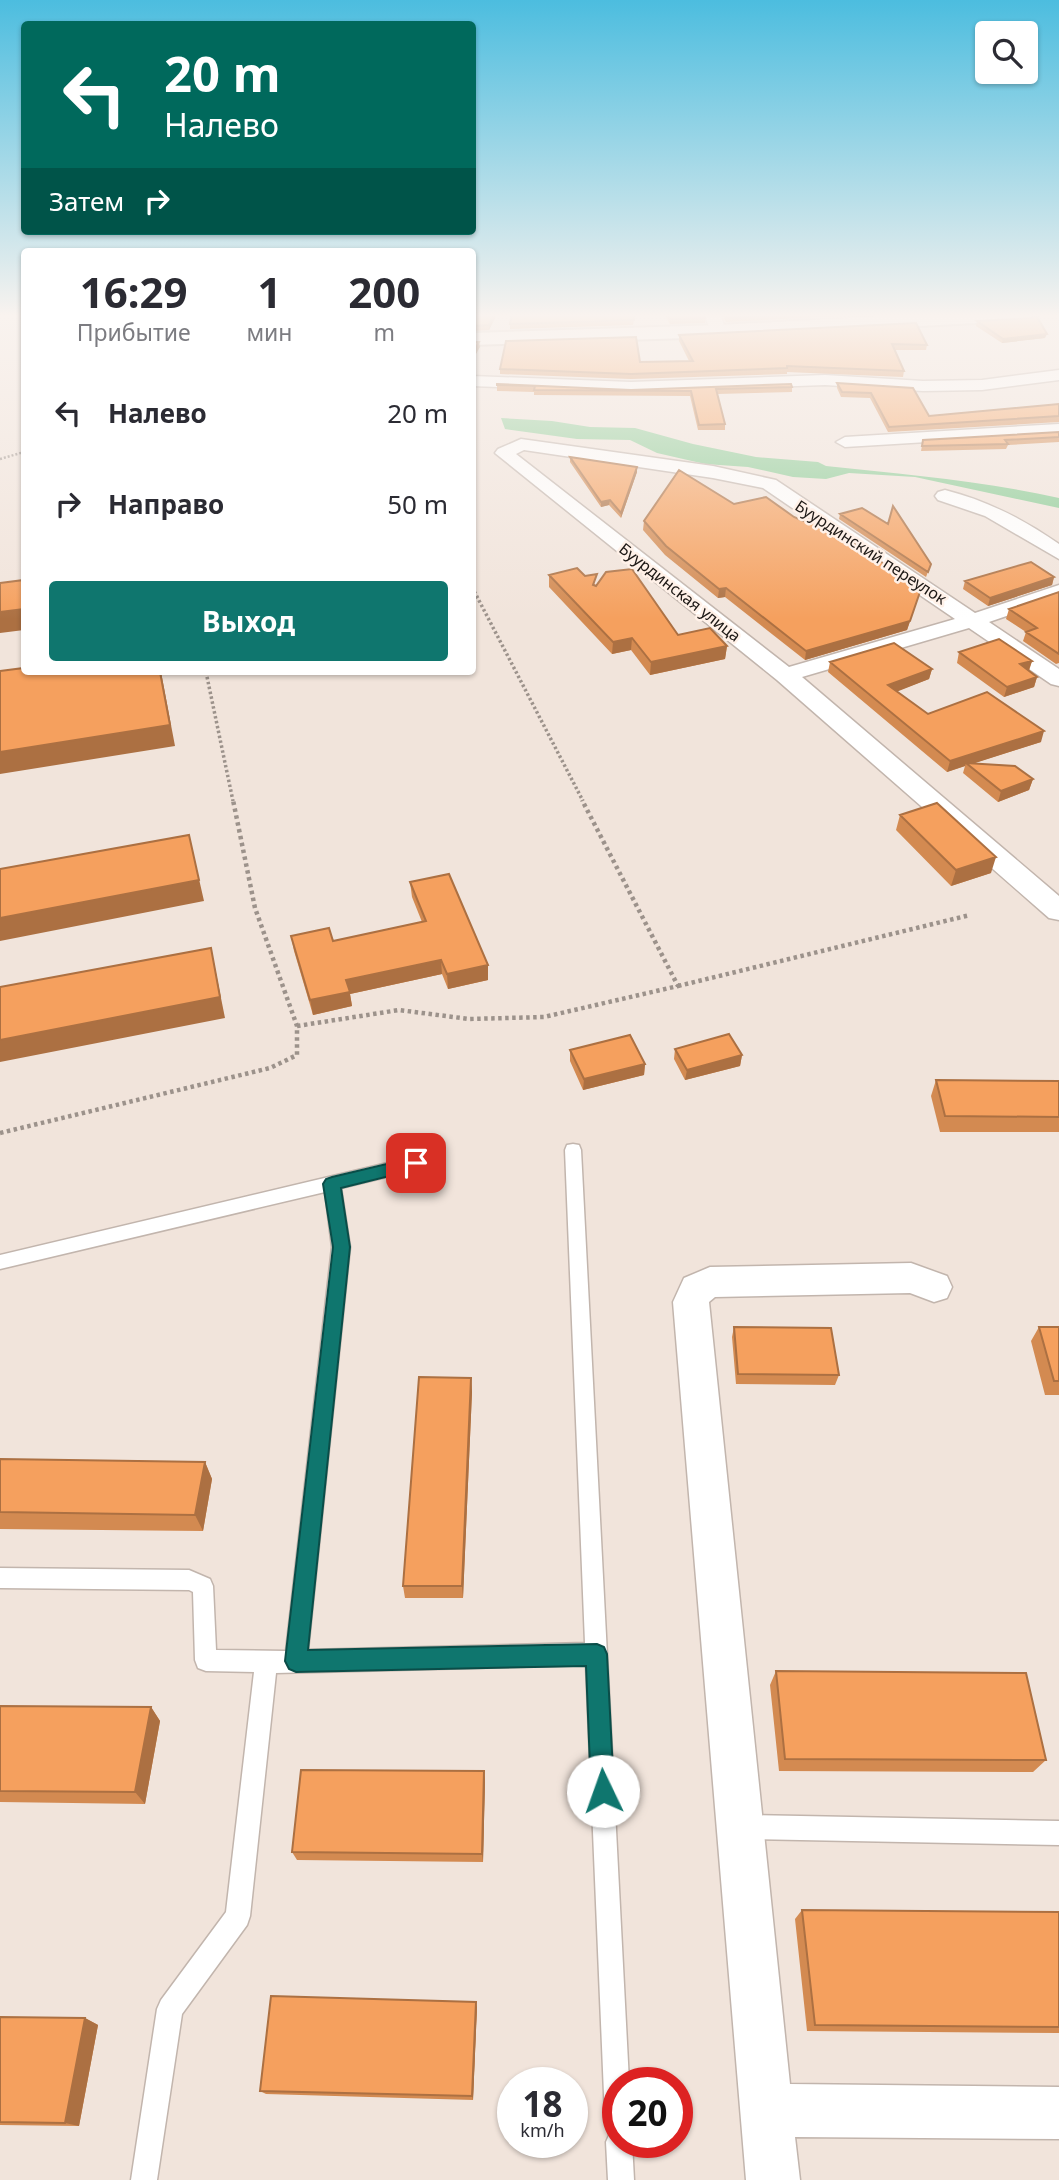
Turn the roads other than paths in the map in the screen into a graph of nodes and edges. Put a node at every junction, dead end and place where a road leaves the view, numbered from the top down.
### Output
1 (1059, 429) edge
2 (845, 442) dead end
3 (769, 484) joint
4 (945, 496) dead end
5 (1059, 553) edge
6 (1059, 591) edge
7 (974, 620) junction
8 (785, 675) junction
9 (1059, 680) edge
10 (1057, 907) edge
11 (573, 1150) dead end
12 (416, 1163) dead end
13 (332, 1184) junction
14 (0, 1262) edge
15 (934, 1287) dead end
16 (0, 1578) edge
17 (597, 1654) junction
18 (266, 1661) junction
19 (296, 1661) junction
20 (740, 1827) junction
21 (1059, 1833) edge
22 (616, 2067) edge
23 (767, 2110) junction
24 (1059, 2113) edge
25 (620, 2158) edge
26 (144, 2180) edge
27 (621, 2180) edge
28 (773, 2180) edge

1 - 2 street
3 - 7 street, Буурдинский переулок
3 - 8 street, Буурдинская улица
4 - 5 street
6 - 7 street, Буурдинский переулок
7 - 8 street, Буурдинский переулок
7 - 9 street, Буурдинский переулок
8 - 10 street, Буурдинская улица
11 - 17 lane
12 - 13 lane
13 - 14 lane
13 - 19 lane
15 - 20 street
16 - 18 lane
17 - 19 lane
17 - 22 lane
18 - 19 lane
18 - 26 lane
20 - 21 lane
20 - 23 street
23 - 24 street
23 - 28 street
25 - 27 lane

